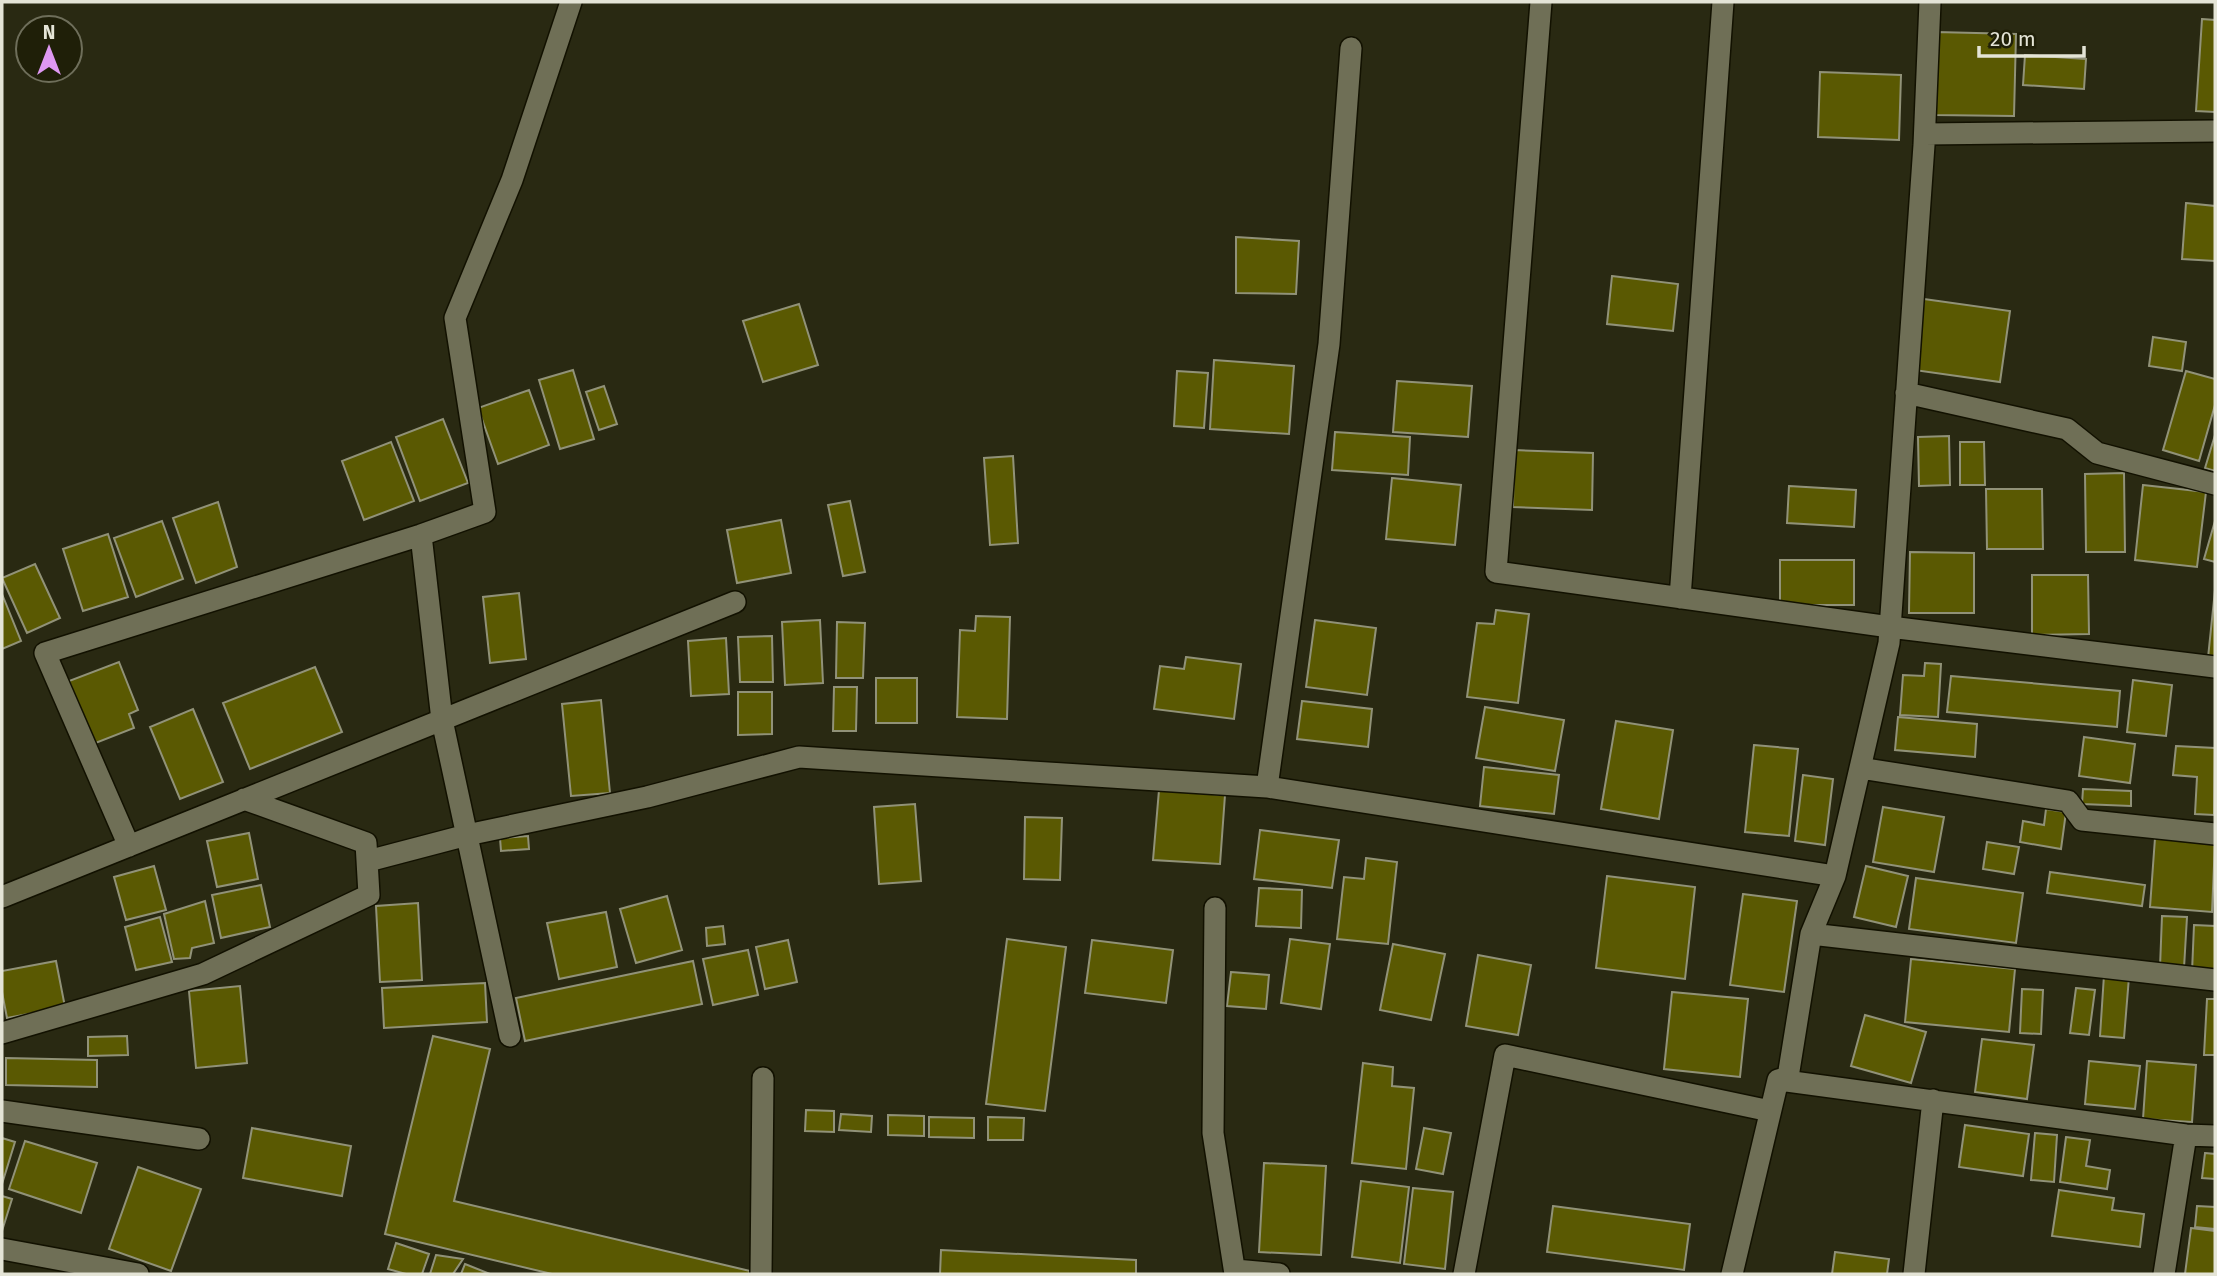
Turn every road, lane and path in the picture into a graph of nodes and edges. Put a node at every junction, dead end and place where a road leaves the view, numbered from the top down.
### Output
1 (571, 2) edge
2 (1541, 2) edge
3 (1723, 2) edge
4 (1930, 2) edge
5 (1351, 48) dead end
6 (2215, 131) edge
7 (1925, 134) junction
8 (1906, 393) junction
9 (2215, 484) edge
10 (421, 535) junction
11 (1681, 598) junction
12 (734, 603) dead end
13 (1890, 627) junction
14 (2215, 667) edge
15 (442, 720) junction
16 (1860, 768) junction
17 (1268, 787) junction
18 (244, 799) junction
19 (2215, 834) edge
20 (467, 835) junction
21 (129, 846) junction
22 (368, 861) junction
23 (1835, 876) junction
24 (2, 897) edge
25 (1215, 908) dead end
26 (1811, 934) junction
27 (2215, 980) edge
28 (2, 1033) edge
29 (510, 1036) dead end
30 (763, 1078) dead end
31 (1778, 1080) junction
32 (1933, 1100) junction
33 (2, 1111) edge
34 (1770, 1111) junction
35 (2186, 1135) junction
36 (2215, 1136) edge
37 (199, 1139) dead end
38 (2, 1249) edge
39 (1235, 1272) edge
40 (138, 1274) edge
41 (761, 1274) edge
42 (1279, 1274) edge
43 (1464, 1274) edge
44 (1732, 1274) edge
45 (1914, 1274) edge
46 (2164, 1274) edge

1 - 10 street
2 - 11 street
3 - 11 street
4 - 7 street
5 - 17 street
6 - 7 street
7 - 8 street
8 - 9 street
8 - 13 street
10 - 15 street
10 - 21 street
11 - 13 street
12 - 15 street
13 - 14 street
13 - 16 street
15 - 18 street
15 - 20 street
16 - 19 street
16 - 23 street
17 - 20 street
17 - 23 street
18 - 21 street
18 - 22 street
20 - 22 street
20 - 29 street
21 - 24 street
22 - 28 street
23 - 26 street
25 - 39 street
26 - 27 street
26 - 31 street
30 - 41 street
31 - 32 street
31 - 34 street
32 - 35 street
32 - 45 street
33 - 37 street
34 - 43 street
34 - 44 street
35 - 36 street
35 - 46 street
38 - 40 street
39 - 42 street

